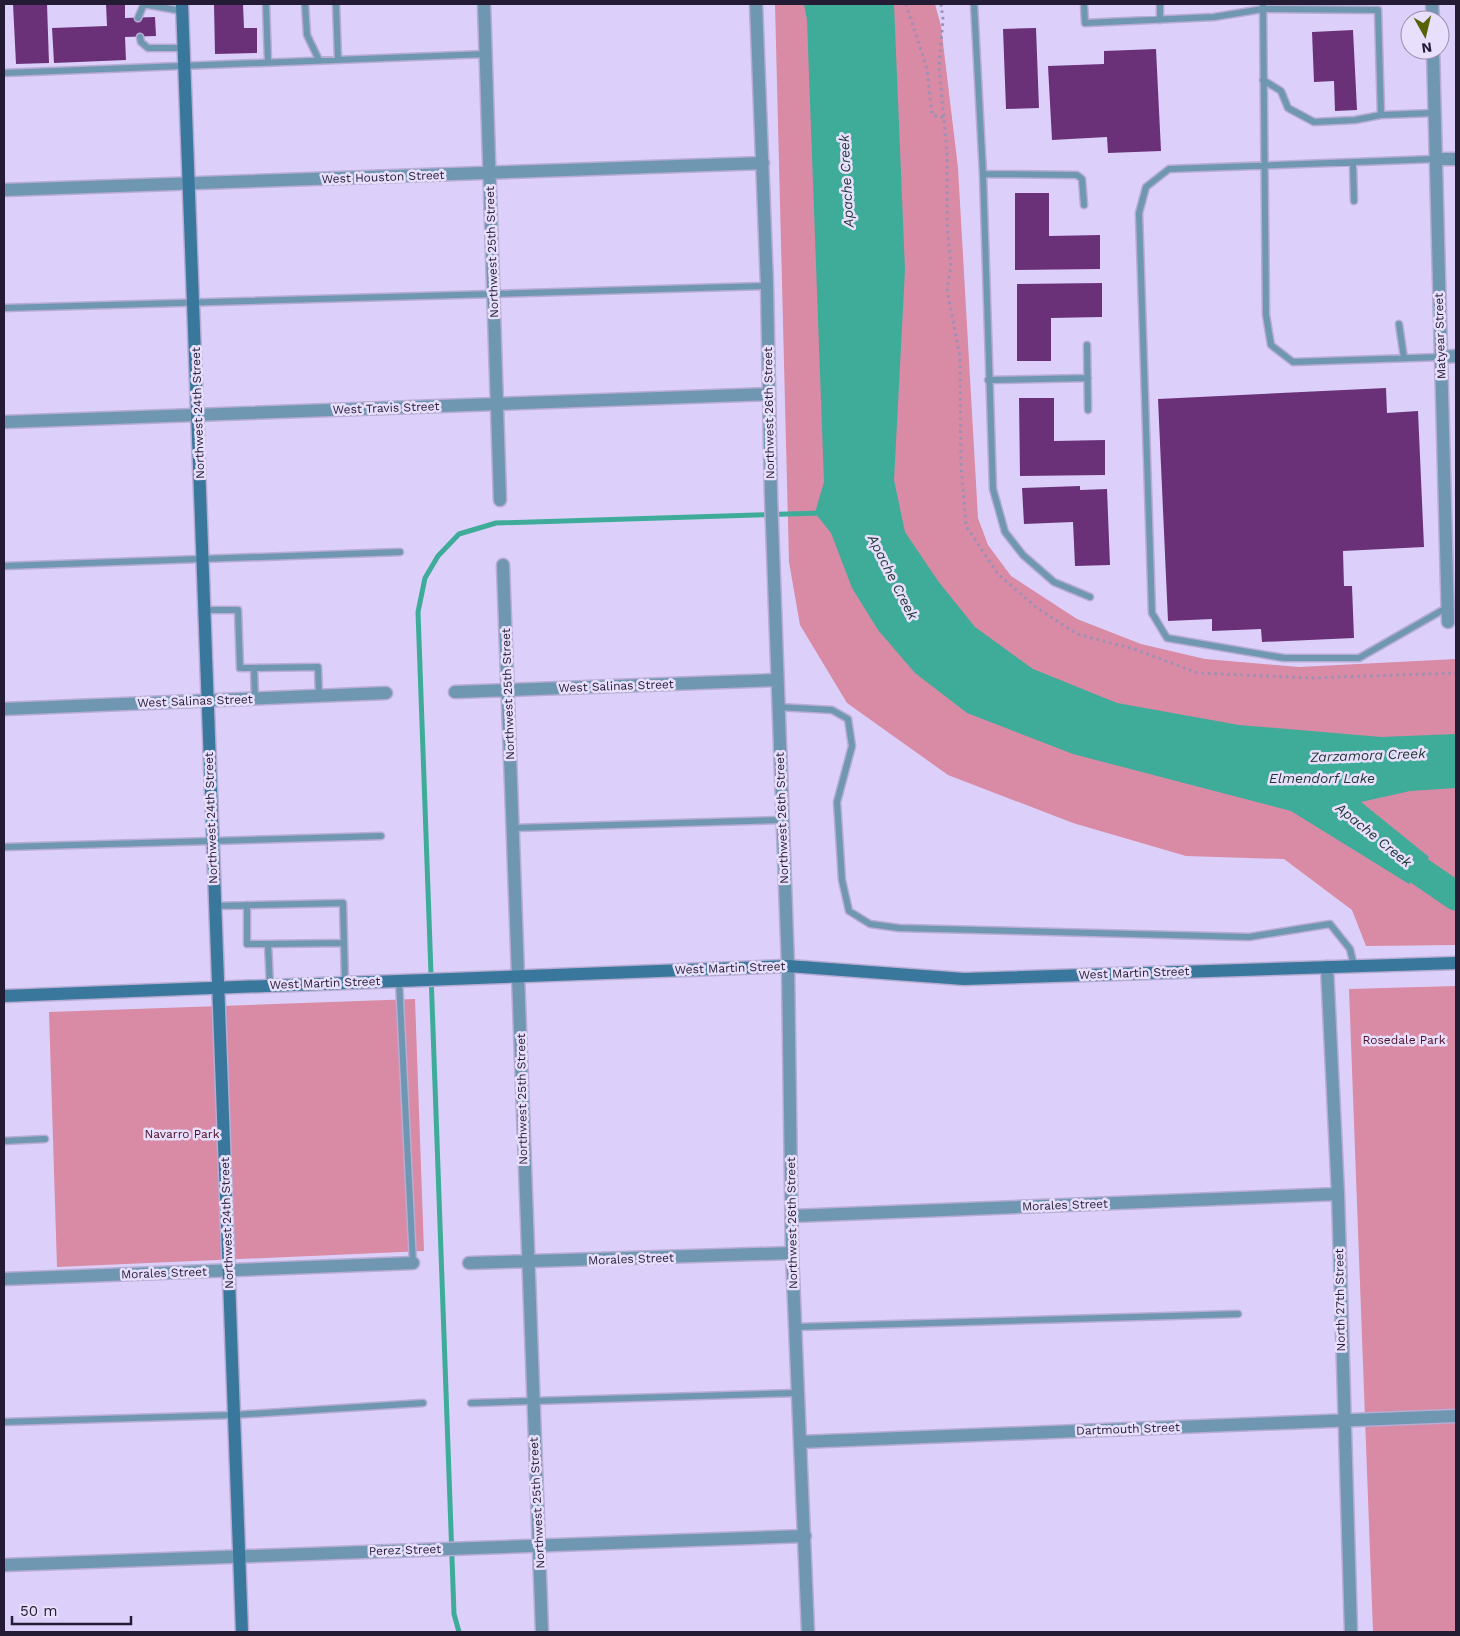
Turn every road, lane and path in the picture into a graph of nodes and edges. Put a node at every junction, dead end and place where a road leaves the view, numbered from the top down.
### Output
1 (143, 4) edge
2 (266, 4) edge
3 (305, 4) edge
4 (336, 4) edge
5 (484, 4) edge
6 (756, 4) edge
7 (906, 4) edge
8 (941, 4) edge
9 (974, 4) edge
10 (1084, 4) edge
11 (1160, 4) edge
12 (1263, 6) edge
13 (182, 7) edge
14 (138, 18) dead end
15 (1160, 20) junction
16 (140, 36) dead end
17 (184, 48) junction
18 (486, 54) junction
19 (338, 59) junction
20 (319, 60) junction
21 (1433, 60) edge
22 (268, 62) junction
23 (184, 65) junction
24 (4, 73) edge
25 (1263, 80) junction
26 (1434, 113) junction
27 (1381, 115) junction
28 (944, 118) junction
29 (1435, 159) junction
30 (1456, 159) edge
31 (763, 164) junction
32 (1352, 164) junction
33 (1264, 167) junction
34 (489, 173) junction
35 (983, 174) junction
36 (190, 184) junction
37 (4, 190) edge
38 (1354, 201) dead end
39 (1084, 205) dead end
40 (767, 286) junction
41 (494, 294) junction
42 (194, 302) junction
43 (4, 308) edge
44 (1399, 324) dead end
45 (1087, 345) dead end
46 (1456, 356) edge
47 (1441, 357) junction
48 (1404, 358) junction
49 (1088, 378) junction
50 (988, 380) junction
51 (768, 394) junction
52 (498, 404) junction
53 (1088, 410) dead end
54 (198, 416) junction
55 (4, 422) edge
56 (500, 500) dead end
57 (400, 552) dead end
58 (1451, 557) edge
59 (203, 559) junction
60 (503, 565) dead end
61 (4, 566) edge
62 (1090, 597) dead end
63 (1448, 607) junction
64 (204, 610) junction
65 (1448, 622) dead end
66 (254, 668) junction
67 (1456, 673) edge
68 (777, 680) junction
69 (508, 690) junction
70 (455, 692) dead end
71 (386, 693) dead end
72 (319, 696) junction
73 (255, 699) junction
74 (207, 701) junction
75 (778, 707) junction
76 (4, 708) edge
77 (782, 820) junction
78 (512, 828) junction
79 (381, 836) dead end
80 (211, 840) junction
81 (4, 847) edge
82 (247, 905) junction
83 (214, 906) junction
84 (344, 943) junction
85 (268, 944) junction
86 (1456, 963) edge
87 (788, 966) junction
88 (1354, 966) junction
89 (1327, 967) junction
90 (519, 977) junction
91 (402, 980) junction
92 (344, 982) junction
93 (270, 985) junction
94 (217, 988) junction
95 (4, 996) edge
96 (45, 1140) dead end
97 (4, 1141) edge
98 (1338, 1194) junction
99 (792, 1216) junction
100 (792, 1253) junction
101 (527, 1262) junction
102 (413, 1263) joint
103 (469, 1263) dead end
104 (229, 1271) junction
105 (4, 1279) edge
106 (1238, 1314) dead end
107 (794, 1327) junction
108 (798, 1393) junction
109 (532, 1401) junction
110 (471, 1403) dead end
111 (423, 1404) dead end
112 (234, 1416) junction
113 (1456, 1416) edge
114 (1343, 1420) junction
115 (4, 1422) edge
116 (800, 1442) junction
117 (805, 1536) junction
118 (539, 1545) junction
119 (239, 1557) junction
120 (4, 1565) edge
121 (242, 1632) edge
122 (542, 1632) edge
123 (808, 1632) edge
124 (1351, 1632) edge

1 - 13 lane
1 - 14 lane
2 - 22 lane
3 - 20 lane
4 - 19 lane
5 - 18 street, Northwest 25th Street
6 - 31 street, Northwest 26th Street
7 - 28 path
8 - 28 path
9 - 35 lane
10 - 15 lane
11 - 15 lane
12 - 15 lane
12 - 25 lane
12 - 27 lane
13 - 17 main road, Northwest 24th Street
16 - 17 lane
17 - 23 main road, Northwest 24th Street
18 - 19 lane
18 - 34 street, Northwest 25th Street
19 - 20 lane
20 - 22 lane
21 - 26 street, Matyear Street
22 - 23 lane
23 - 24 lane
23 - 36 main road, Northwest 24th Street
25 - 27 lane
25 - 33 lane
26 - 27 lane
26 - 29 street, Matyear Street
28 - 67 path
29 - 30 street
29 - 32 lane
29 - 47 street, Matyear Street
31 - 34 street, West Houston Street
31 - 40 street, Northwest 26th Street
32 - 33 lane
32 - 38 lane
33 - 48 lane
33 - 63 lane
34 - 36 street, West Houston Street
34 - 41 street, Northwest 25th Street
35 - 39 lane
35 - 50 lane
36 - 37 street, West Houston Street
36 - 42 main road, Northwest 24th Street
40 - 41 lane
40 - 51 street, Northwest 26th Street
41 - 42 lane
41 - 52 street, Northwest 25th Street
42 - 43 lane
42 - 54 main road, Northwest 24th Street
44 - 48 lane
45 - 49 lane
46 - 47 street
47 - 48 lane
47 - 58 street, Matyear Street
49 - 50 lane
49 - 53 lane
50 - 62 lane
51 - 52 street, West Travis Street
51 - 68 street, Northwest 26th Street
52 - 54 street, West Travis Street
52 - 56 street, Northwest 25th Street
54 - 55 street, West Travis Street
54 - 59 main road, Northwest 24th Street
57 - 59 lane
58 - 63 street, Matyear Street
59 - 61 lane
59 - 64 main road, Northwest 24th Street
60 - 69 street, Northwest 25th Street
63 - 65 street, Matyear Street
64 - 66 lane
64 - 74 main road, Northwest 24th Street
66 - 72 lane
66 - 73 lane
68 - 69 street, West Salinas Street
68 - 75 street, Northwest 26th Street
69 - 70 street, West Salinas Street
69 - 78 street, Northwest 25th Street
71 - 72 street, West Salinas Street
72 - 73 street, West Salinas Street
73 - 74 street, West Salinas Street
74 - 76 street, West Salinas Street
74 - 80 main road, Northwest 24th Street
75 - 77 street, Northwest 26th Street
75 - 88 lane
77 - 78 lane
77 - 87 street, Northwest 26th Street
78 - 90 street, Northwest 25th Street
79 - 80 lane
80 - 81 lane
80 - 83 main road, Northwest 24th Street
82 - 83 lane
82 - 84 lane
82 - 85 lane
83 - 94 main road, Northwest 24th Street
84 - 85 lane
84 - 92 lane
85 - 93 lane
86 - 88 main road, West Martin Street
87 - 89 main road, West Martin Street
87 - 90 main road, West Martin Street
87 - 99 street, Northwest 26th Street
88 - 89 main road, West Martin Street
89 - 98 street, North 27th Street
90 - 91 main road, West Martin Street
90 - 101 street, Northwest 25th Street
91 - 92 main road, West Martin Street
91 - 102 lane
92 - 93 main road, West Martin Street
93 - 94 main road, West Martin Street
94 - 95 main road, West Martin Street
94 - 104 main road, Northwest 24th Street
96 - 97 lane
98 - 99 street, Morales Street
98 - 114 street, North 27th Street
99 - 100 street, Northwest 26th Street
100 - 101 street, Morales Street
100 - 107 street, Northwest 26th Street
101 - 103 street, Morales Street
101 - 109 street, Northwest 25th Street
102 - 104 street, Morales Street
104 - 105 street, Morales Street
104 - 112 main road, Northwest 24th Street
106 - 107 lane
107 - 108 street, Northwest 26th Street
108 - 109 lane
108 - 116 street, Northwest 26th Street
109 - 110 lane
109 - 118 street, Northwest 25th Street
111 - 112 lane
112 - 115 lane
112 - 119 main road, Northwest 24th Street
113 - 114 street, Dartmouth Street
114 - 116 street, Dartmouth Street
114 - 124 street, North 27th Street
116 - 117 street, Northwest 26th Street
117 - 118 street, Perez Street
117 - 123 street, Northwest 26th Street
118 - 119 street, Perez Street
118 - 122 street, Northwest 25th Street
119 - 120 street, Perez Street
119 - 121 main road, Northwest 24th Street

